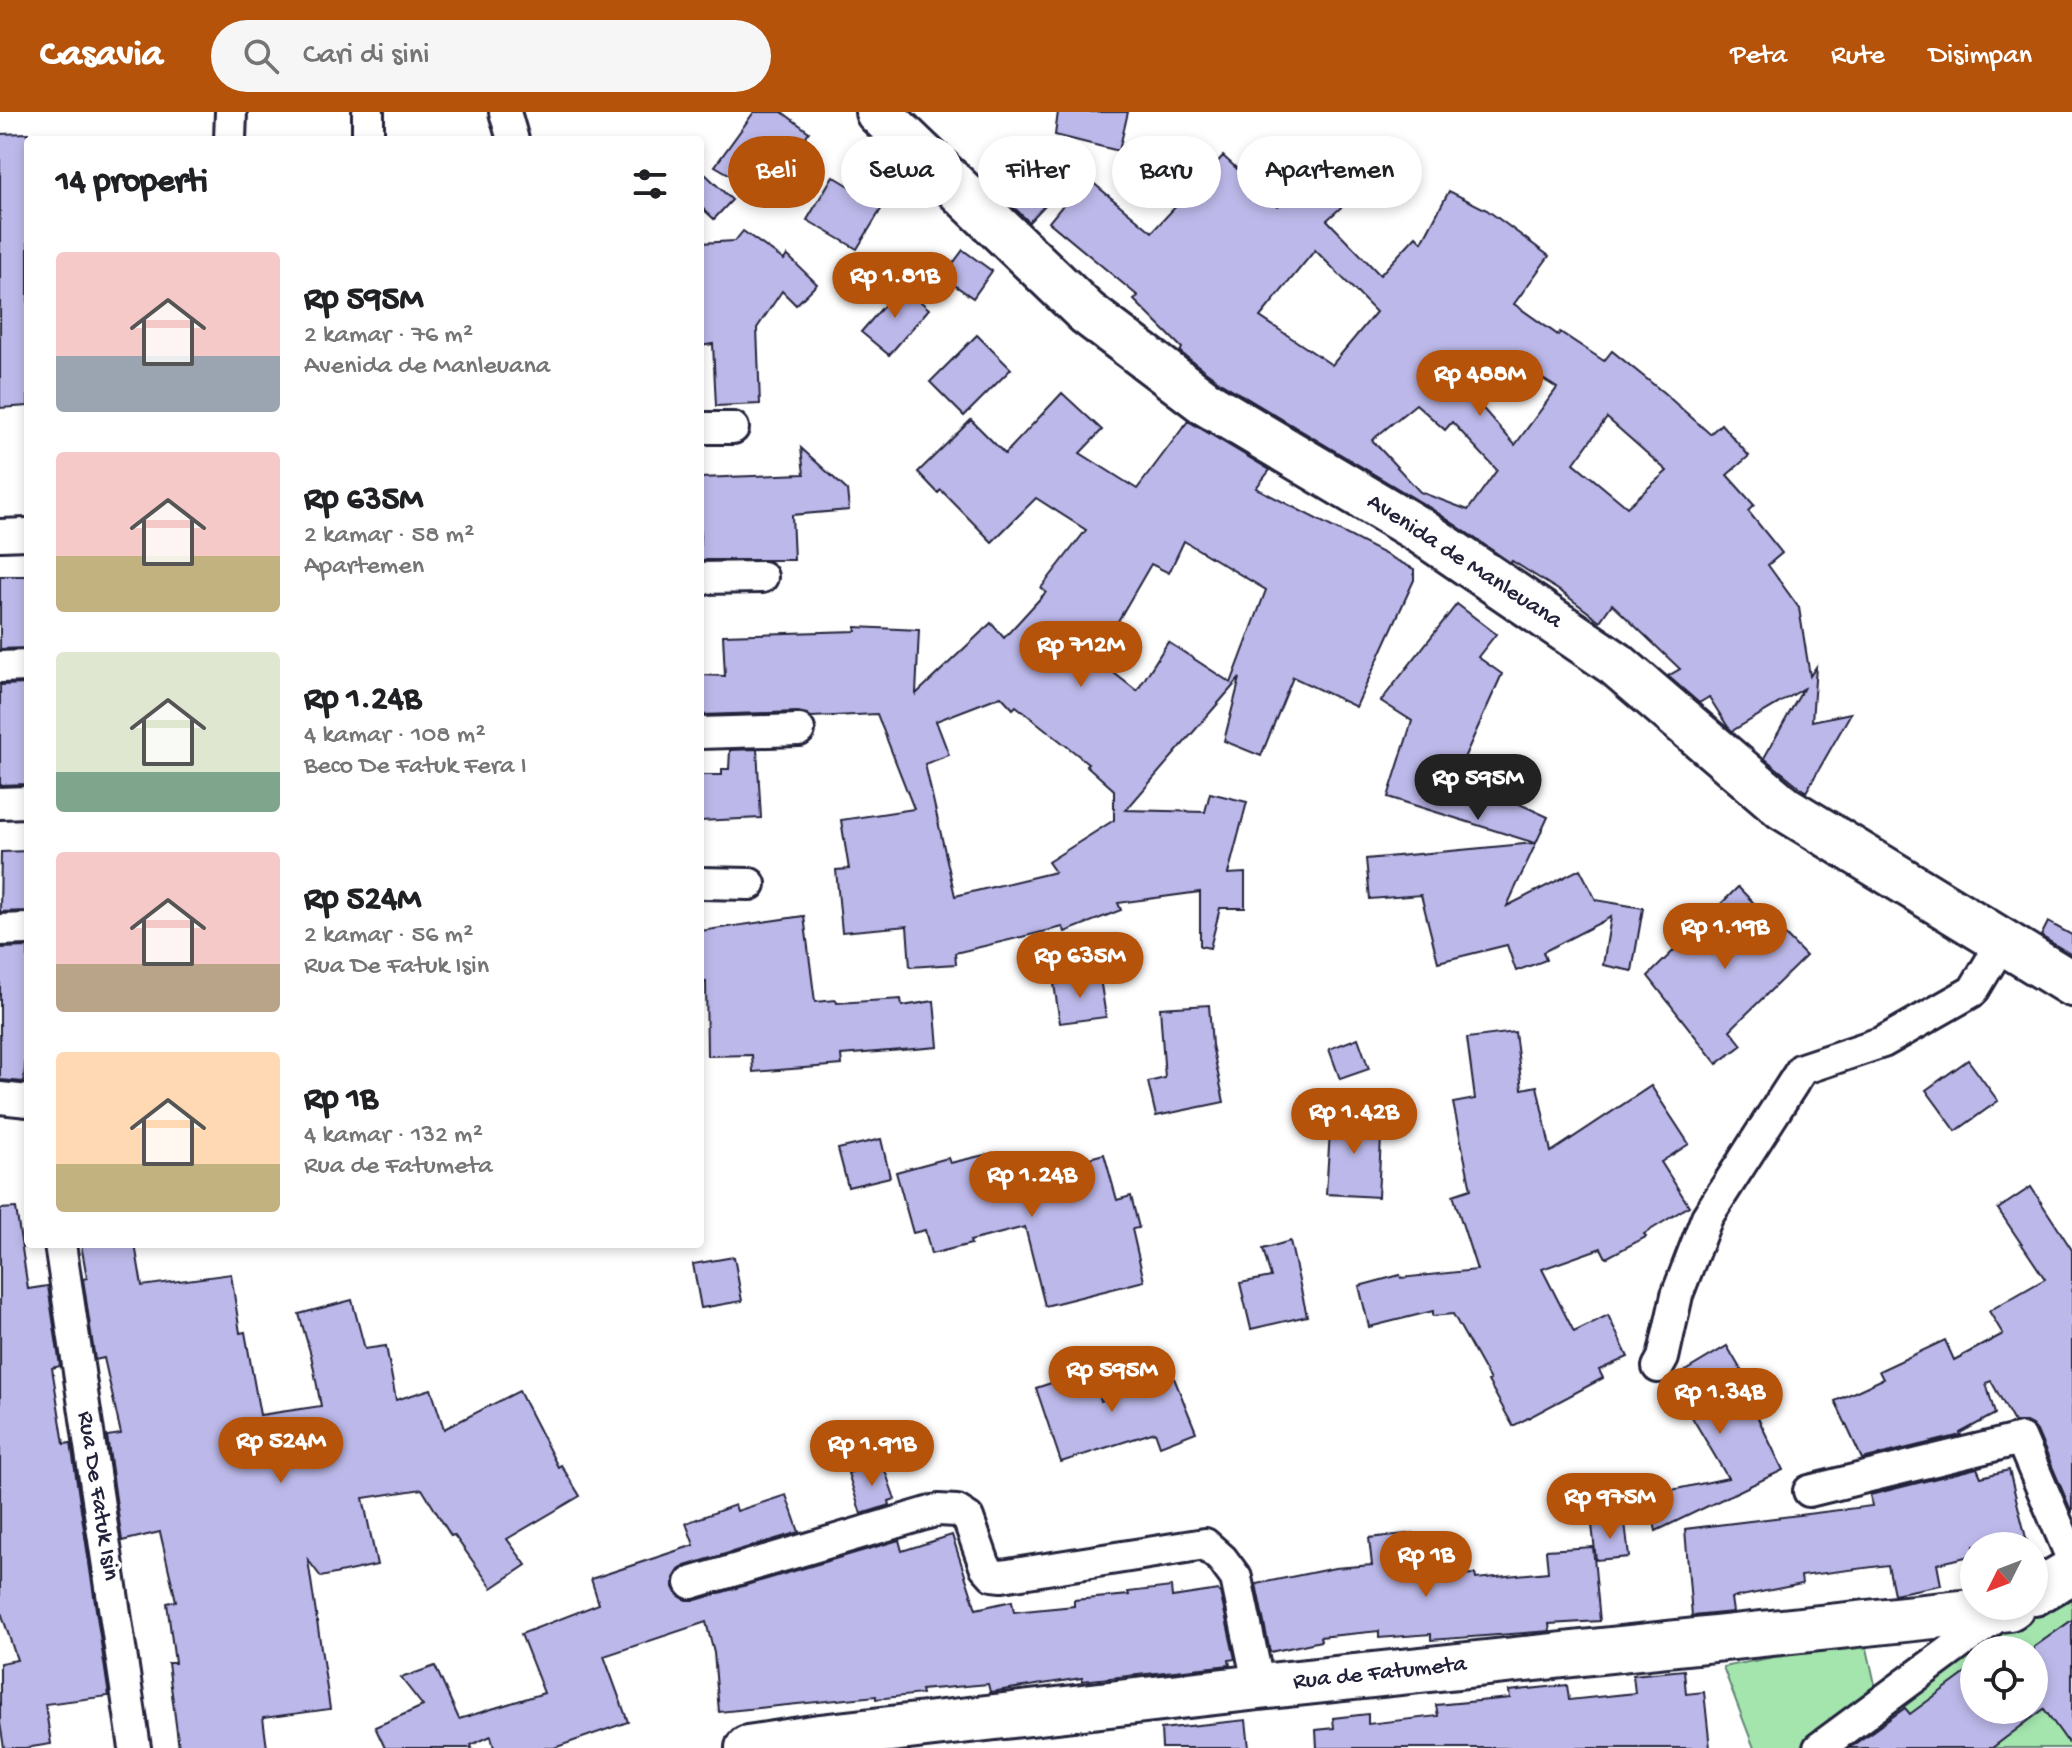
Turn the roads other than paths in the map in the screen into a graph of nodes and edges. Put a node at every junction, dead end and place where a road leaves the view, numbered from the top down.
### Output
1 (231, 112) edge
2 (368, 112) edge
3 (505, 112) edge
4 (878, 112) edge
5 (230, 136) edge
6 (368, 136) edge
7 (512, 136) edge
8 (704, 428) edge
9 (733, 428) dead end
10 (24, 534) edge
11 (0, 535) edge
12 (762, 577) dead end
13 (704, 578) edge
14 (24, 666) edge
15 (0, 667) edge
16 (799, 730) dead end
17 (704, 733) edge
18 (24, 802) edge
19 (0, 803) edge
20 (704, 883) edge
21 (750, 884) dead end
22 (24, 929) edge
23 (0, 930) edge
24 (2003, 941) junction
25 (2072, 984) edge
26 (0, 1098) edge
27 (24, 1101) edge
28 (61, 1248) edge
29 (1658, 1367) dead end
30 (1809, 1491) dead end
31 (2072, 1559) edge
32 (2072, 1571) edge
33 (691, 1583) dead end
34 (2048, 1585) edge
35 (1960, 1608) edge
36 (1993, 1620) edge
37 (1259, 1687) junction
38 (135, 1748) edge
39 (748, 1748) edge
40 (1819, 1748) edge

1 - 5 street
2 - 6 street
3 - 7 street
4 - 24 street, Avenida de Manleuana
8 - 9 street
10 - 11 street
12 - 13 street
14 - 15 street
16 - 17 street
18 - 19 street
20 - 21 street
22 - 23 street
24 - 25 street, Avenida de Manleuana
24 - 29 street
26 - 27 street
28 - 38 street, Rua De Fatuk Isin
30 - 31 street
32 - 34 street, Rua de Fatumeta
33 - 37 street
35 - 37 street, Rua de Fatumeta
36 - 40 street
37 - 39 street, Rua de Fatumeta

